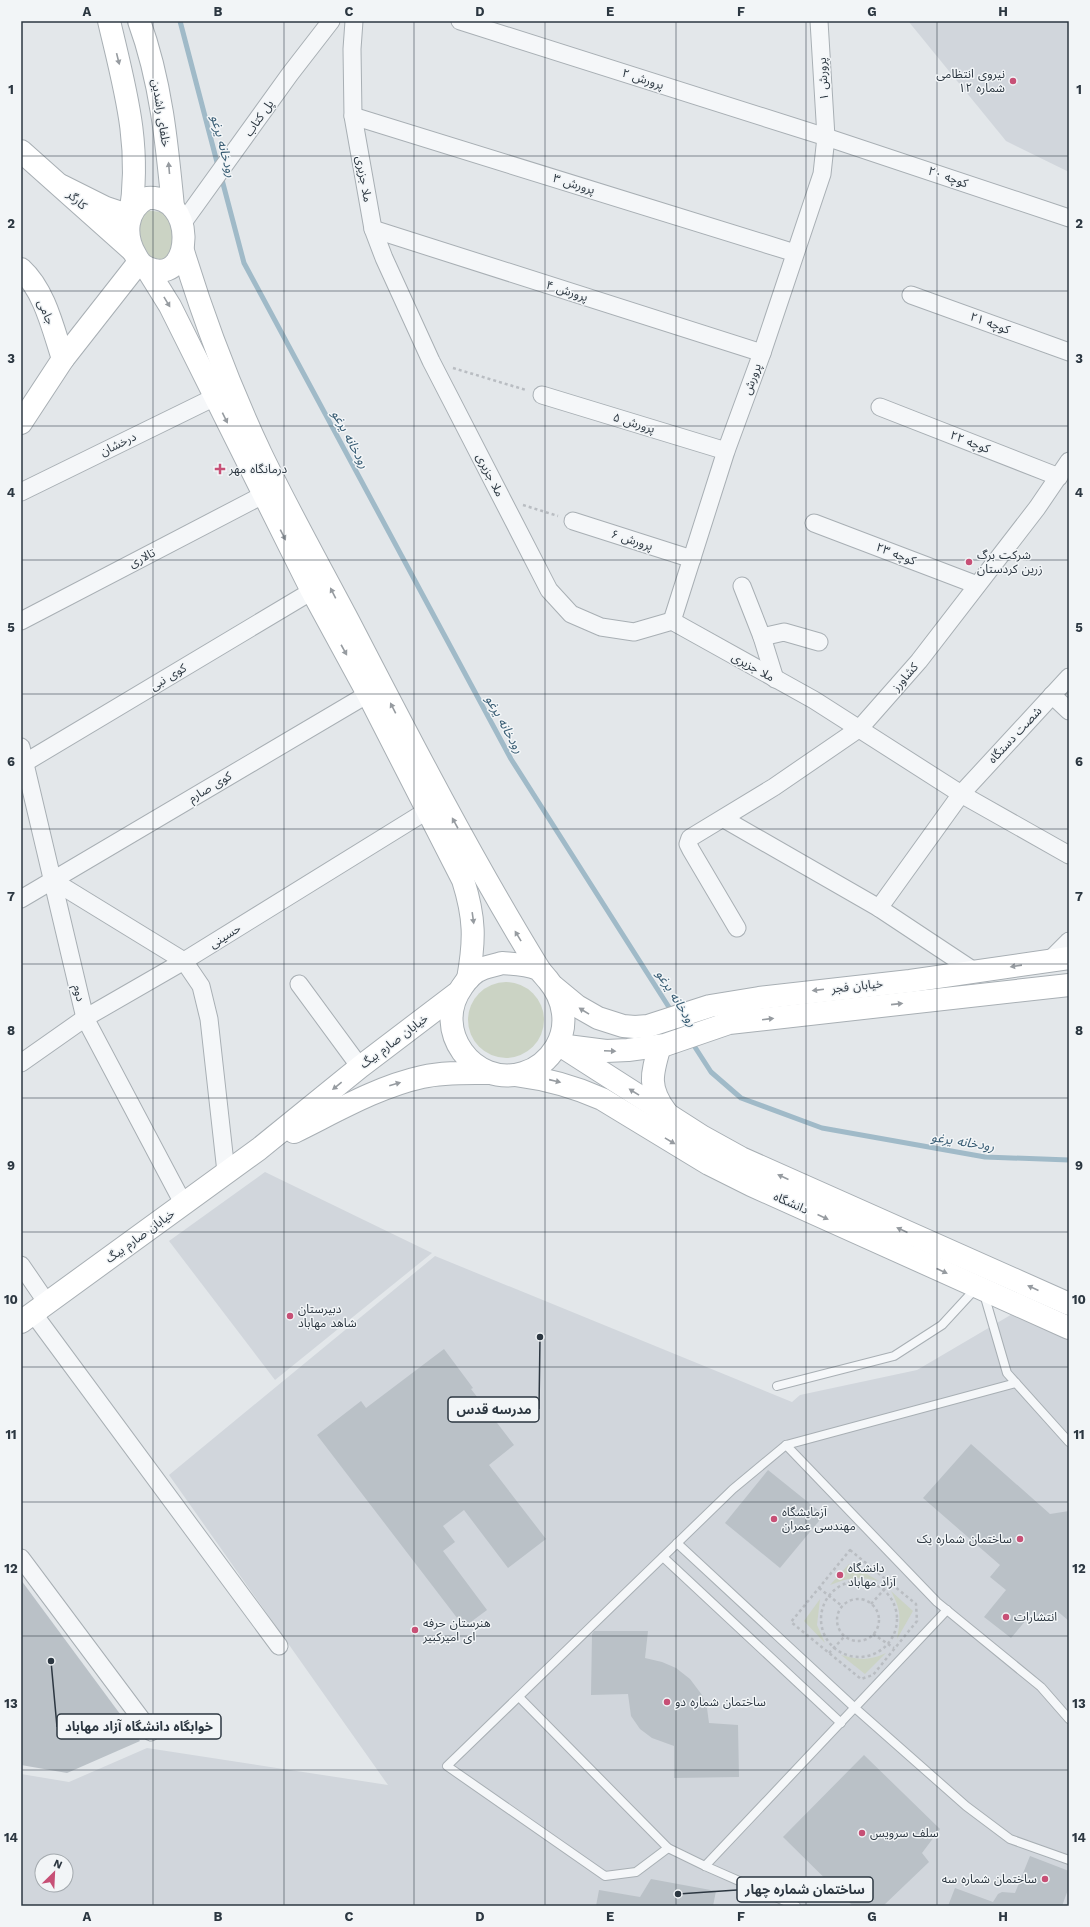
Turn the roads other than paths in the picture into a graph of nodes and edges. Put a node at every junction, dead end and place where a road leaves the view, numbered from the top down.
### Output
1 (109, 21) edge
2 (139, 21) edge
3 (331, 21) edge
4 (354, 21) edge
5 (460, 21) edge
6 (819, 21) edge
7 (353, 116) junction
8 (826, 137) junction
9 (21, 151) edge
10 (62, 186) junction
11 (177, 215) junction
12 (130, 216) junction
13 (1069, 218) edge
14 (373, 229) junction
15 (183, 251) junction
16 (794, 253) junction
17 (139, 260) junction
18 (21, 268) edge
19 (911, 295) dead end
20 (1069, 352) edge
21 (762, 353) junction
22 (63, 359) junction
23 (542, 395) road end
24 (215, 397) junction
25 (880, 407) dead end
26 (21, 423) edge
27 (726, 451) junction
28 (1069, 461) edge
29 (1059, 477) junction
30 (21, 492) edge
31 (263, 495) junction
32 (573, 521) road end
33 (814, 523) dead end
34 (692, 559) junction
35 (742, 586) dead end
36 (976, 586) junction
37 (312, 591) junction
38 (21, 621) edge
39 (672, 621) junction
40 (762, 637) junction
41 (819, 642) dead end
42 (1069, 677) edge
43 (774, 679) junction
44 (368, 694) junction
45 (1052, 695) junction
46 (1069, 711) edge
47 (860, 728) junction
48 (22, 758) edge
49 (961, 794) junction
50 (428, 810) junction
51 (724, 819) junction
52 (1062, 851) edge
53 (1069, 863) edge
54 (52, 880) junction
55 (21, 899) edge
56 (880, 908) junction
57 (737, 928) dead end
58 (1069, 941) edge
59 (1059, 960) edge
60 (184, 961) junction
61 (539, 969) junction
62 (974, 972) junction
63 (299, 984) dead end
64 (1069, 985) edge
65 (462, 987) junction
66 (554, 987) junction
67 (85, 1018) junction
68 (558, 1044) junction
69 (663, 1045) junction
70 (21, 1063) edge
71 (360, 1067) junction
72 (491, 1073) junction
73 (516, 1075) junction
74 (666, 1112) junction
75 (259, 1149) junction
76 (226, 1172) junction
77 (184, 1205) junction
78 (21, 1265) edge
79 (980, 1288) junction
80 (1069, 1304) edge
81 (34, 1312) edge
82 (1069, 1328) edge
83 (1016, 1383) junction
84 (777, 1386) dead end
85 (1069, 1442) edge
86 (786, 1445) junction
87 (677, 1543) junction
88 (663, 1557) junction
89 (21, 1558) edge
90 (947, 1610) junction
91 (279, 1646) dead end
92 (519, 1697) junction
93 (854, 1708) junction
94 (1069, 1719) edge
95 (841, 1723) junction
96 (151, 1732) dead end
97 (668, 1848) junction
98 (1069, 1860) edge
99 (704, 1866) junction
100 (796, 1906) edge

1 -> 12 main road
11 -> 2 main road, خلفای راشدین
3 - 11 street, پل کتاب
4 - 7 street, ملا جزیری
5 - 8 street, پرورش ۲
6 - 8 street, پرورش ۱
7 - 14 street, ملا جزیری
7 - 16 street, پرورش ۳
8 - 13 street, کوچه ۲۰
8 - 16 street, پرورش
9 - 10 main road, کارگر
10 - 12 main road
10 - 17 main road, کارگر
11 - 12 main road
11 - 15 main road
12 - 17 main road
14 - 21 street, پرورش ۴
14 - 39 street, ملا جزیری
15 - 17 main road
61 -> 15 main road
16 - 21 street, پرورش
17 - 22 main road
17 -> 24 main road
18 - 22 main road, جامی
19 - 20 street, کوچه ۲۱
21 - 27 street, پرورش
22 - 26 main road
23 - 27 street, پرورش ۵
24 - 30 street, درخشان
24 -> 31 main road
25 - 29 street, کوچه ۲۲
27 - 34 street, پرورش
28 - 29 street, کشاورز
29 - 36 street, کشاورز
31 -> 37 main road
31 - 38 street, تالاری
32 - 34 street, پرورش ۶
33 - 36 street, کوچه ۲۳
34 - 39 street, پرورش
35 - 40 street
36 - 47 street, کشاورز
37 -> 44 main road
37 - 48 street, کوی نبی
39 - 43 street, ملا جزیری
40 - 41 street
40 - 43 street
42 - 45 street, شصت دستگاه
43 - 47 street, ملا جزیری
44 - 50 main road
44 - 54 street, کوی صارم
45 - 46 street
45 - 49 street, شصت دستگاه
47 - 49 street, ملا جزیری
47 - 51 street, کشاورز
48 - 54 street, دوم
49 - 52 street, ملا جزیری
49 - 56 street, شصت دستگاه
50 - 60 street, حسینی
50 -> 65 main road
51 - 56 street
51 - 57 street, کشاورز
52 - 53 street, ملا جزیری
54 - 55 street, کوی صارم
54 - 60 street
54 - 67 street, دوم
56 - 62 street
58 - 59 street
59 -> 62 main road, خیابان فجر
60 - 67 street, حسینی
60 - 76 street
61 - 65 main road
61 - 66 main road
62 -> 66 main road, خیابان فجر
63 - 71 street
69 -> 64 main road, خیابان فجر
65 - 71 main road, خیابان صارم بیگ
65 - 72 main road
66 - 68 main road
67 - 70 street, حسینی
67 - 77 street, دوم
68 -> 69 main road, خیابان فجر
68 - 73 main road
74 -> 68 main road, دانشگاه
69 - 74 main road
71 -> 75 main road, خیابان صارم بیگ
72 - 73 main road
75 -> 72 main road, خیابان صارم بیگ
73 -> 79 main road, دانشگاه
80 -> 74 main road, دانشگاه
75 - 76 main road, خیابان صارم بیگ
76 - 77 main road, خیابان صارم بیگ
77 - 81 main road, خیابان صارم بیگ
78 - 81 street
79 - 82 main road, دانشگاه
79 - 83 lane
79 - 84 lane
81 - 91 street
83 - 85 lane
83 - 86 lane
86 - 87 lane
86 - 90 lane
87 - 88 lane
87 - 93 lane
88 - 92 lane
88 - 95 lane
89 - 96 street
90 - 93 lane
90 - 94 lane
92 - 97 lane
92 - 97 lane
93 - 95 lane
93 - 98 lane
95 - 99 lane
97 - 99 lane
99 - 100 lane

